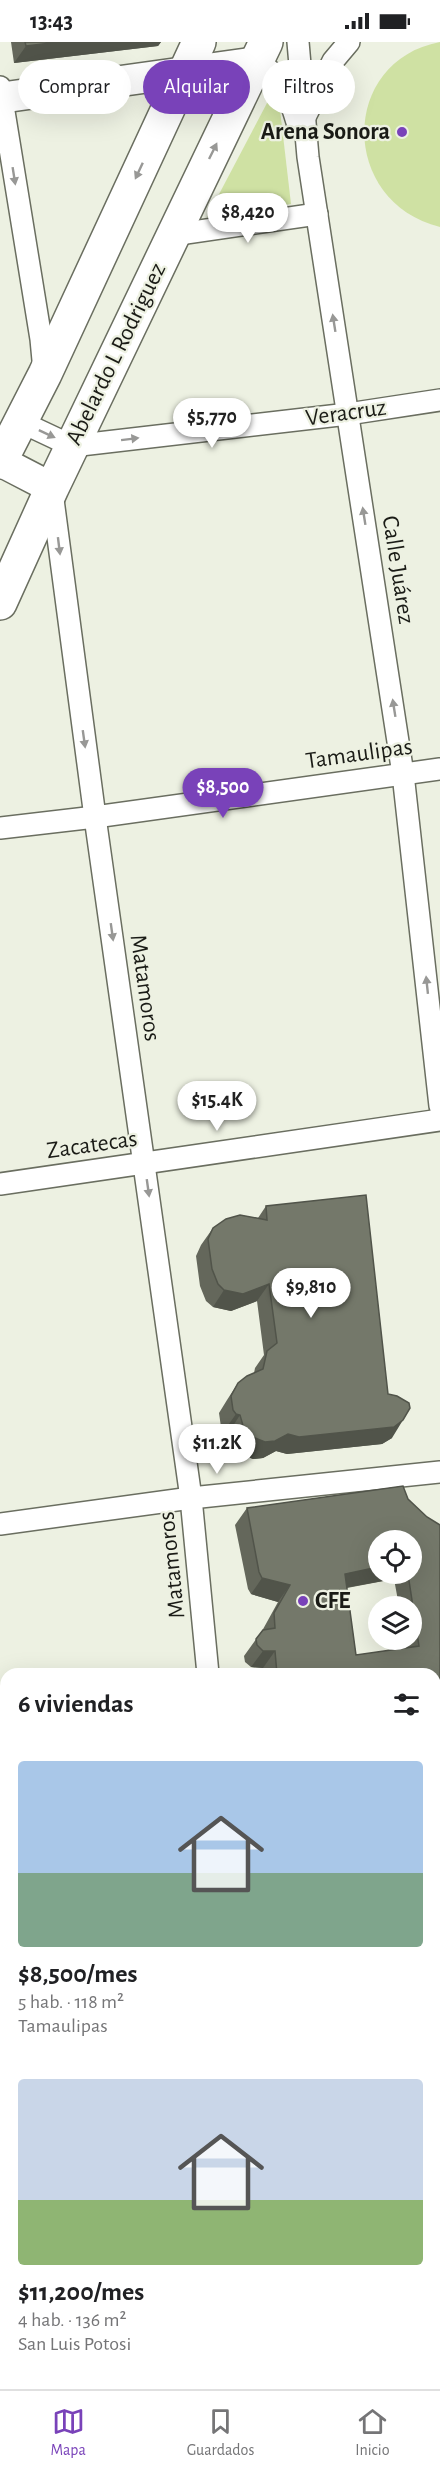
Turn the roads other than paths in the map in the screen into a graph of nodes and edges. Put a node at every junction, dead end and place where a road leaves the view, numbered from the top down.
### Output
1 (298, 42) edge
2 (349, 42) edge
3 (261, 52) edge
4 (192, 56) edge
5 (1, 94) edge
6 (305, 118) junction
7 (308, 157) junction
8 (317, 214) junction
9 (172, 236) junction
10 (45, 374) junction
11 (440, 400) edge
12 (348, 414) junction
13 (21, 422) junction
14 (72, 446) junction
15 (0, 462) edge
16 (52, 488) junction
17 (0, 603) edge
18 (440, 769) edge
19 (403, 774) junction
20 (95, 818) junction
21 (0, 828) edge
22 (440, 1106) edge
23 (440, 1120) edge
24 (144, 1163) junction
25 (0, 1184) edge
26 (440, 1472) edge
27 (191, 1497) junction
28 (0, 1524) edge
29 (207, 1668) edge

1 - 6 street, Calle Juárez
2 - 6 street
3 - 4 street
3 - 7 street
9 -> 3 main road, Abelardo L Rodriguez
4 - 5 street
4 -> 10 main road
5 -> 10 street
6 - 7 street, Calle Juárez
7 - 8 street, Calle Juárez
8 - 9 street
12 -> 8 street, Calle Juárez
9 - 14 main road, Abelardo L Rodriguez
10 - 13 main road
11 - 12 street, Veracruz
14 -> 12 street, Veracruz
19 -> 12 street, Calle Juárez
13 -> 14 street
13 - 15 main road
14 - 16 main road, Abelardo L Rodriguez
15 - 16 street
16 - 17 main road, Abelardo L Rodriguez
16 -> 20 street, Matamoros
18 - 19 street, Tamaulipas
19 - 20 street, Tamaulipas
22 -> 19 street, Calle Juárez
20 - 21 street, Tamaulipas
20 -> 24 street, Matamoros
23 - 24 street, Zacatecas
24 - 25 street, Zacatecas
24 -> 27 street, Matamoros
26 - 27 street
27 - 28 street
27 - 29 street, Matamoros

